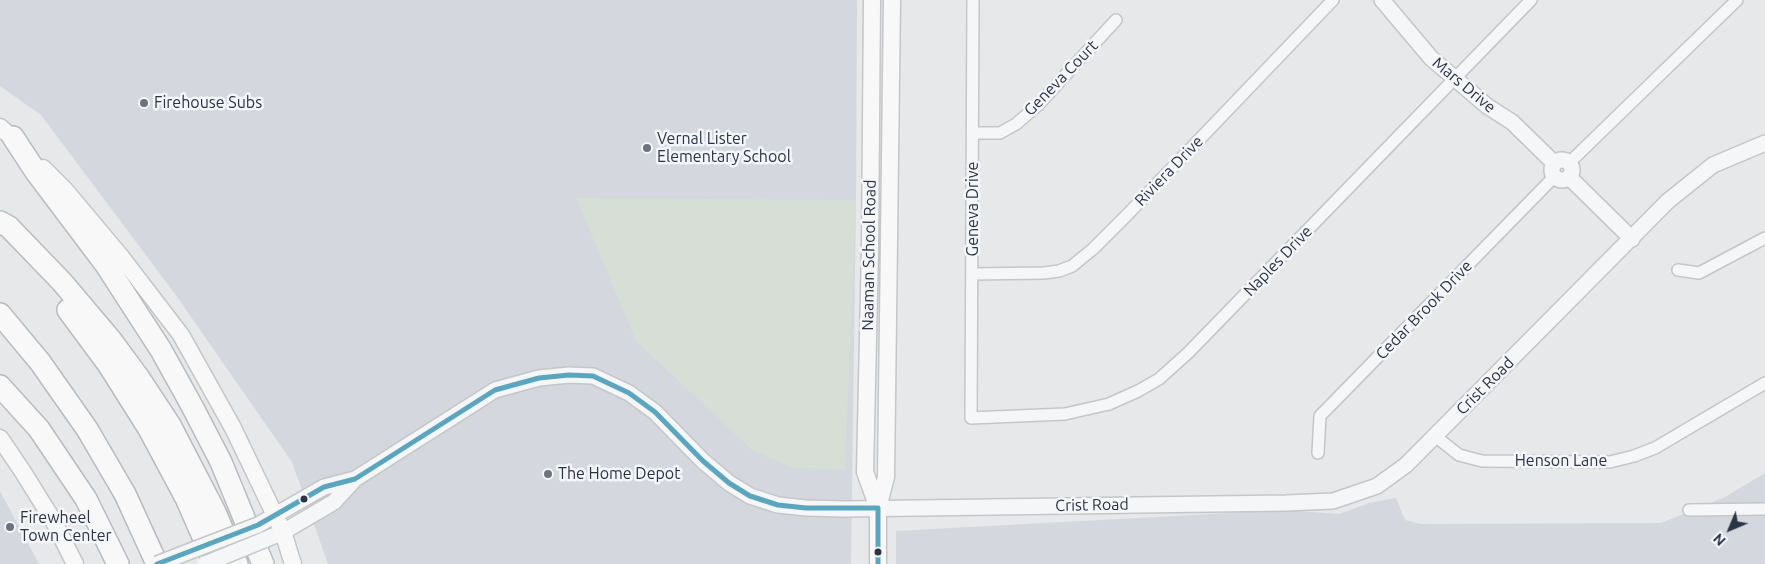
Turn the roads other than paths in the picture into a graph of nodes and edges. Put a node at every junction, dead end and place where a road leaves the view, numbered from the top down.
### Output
1 (872, 0) edge
2 (892, 0) edge
3 (973, 0) edge
4 (1333, 0) edge
5 (1382, 0) edge
6 (1531, 0) edge
7 (1737, 0) edge
8 (1116, 20) dead end
9 (1455, 80) junction
10 (6, 132) edge
11 (973, 133) junction
12 (1765, 143) edge
13 (1561, 170) junction
14 (0, 222) edge
15 (0, 233) edge
16 (1765, 238) edge
17 (1632, 239) junction
18 (1678, 270) dead end
19 (972, 274) junction
20 (0, 314) edge
21 (1765, 383) edge
22 (0, 386) edge
23 (971, 418) joint
24 (1435, 436) junction
25 (0, 438) edge
26 (1318, 453) dead end
27 (355, 479) junction
28 (878, 508) junction
29 (1765, 509) edge
30 (1689, 510) dead end
31 (275, 516) junction
32 (283, 532) junction
33 (75, 564) edge
34 (118, 564) edge
35 (157, 564) edge
36 (205, 564) edge
37 (215, 564) edge
38 (237, 564) edge
39 (263, 564) edge
40 (293, 564) edge
41 (878, 564) edge

1 - 28 main road, Naaman School Road
2 - 28 main road, Naaman School Road
3 - 11 street, Geneva Drive
4 - 19 street, Riviera Drive
5 - 9 street, Mars Drive
6 - 9 street, Naples Drive
7 - 13 street, Cedar Brook Drive
8 - 11 street, Geneva Court
9 - 13 street, Mars Drive
9 - 23 street, Naples Drive
10 - 31 main road
10 - 39 highway
11 - 19 street, Geneva Drive
12 - 17 street, Crist Road
13 - 17 street, Mars Drive
13 - 26 street, Cedar Brook Drive
14 - 38 highway
15 - 37 highway
16 - 18 street
17 - 24 street, Crist Road
19 - 23 street, Geneva Drive
20 - 35 highway
21 - 24 street, Henson Lane
22 - 34 highway
24 - 28 street, Crist Road
25 - 33 main road
27 - 28 street, Crist Road
27 - 31 street, Crist Road
27 - 32 street, Crist Road
28 - 41 main road, Naaman School Road
29 - 30 street
31 - 32 main road
31 - 35 street, Crist Road, bridge
32 - 36 street, Crist Road, bridge
32 - 40 main road

